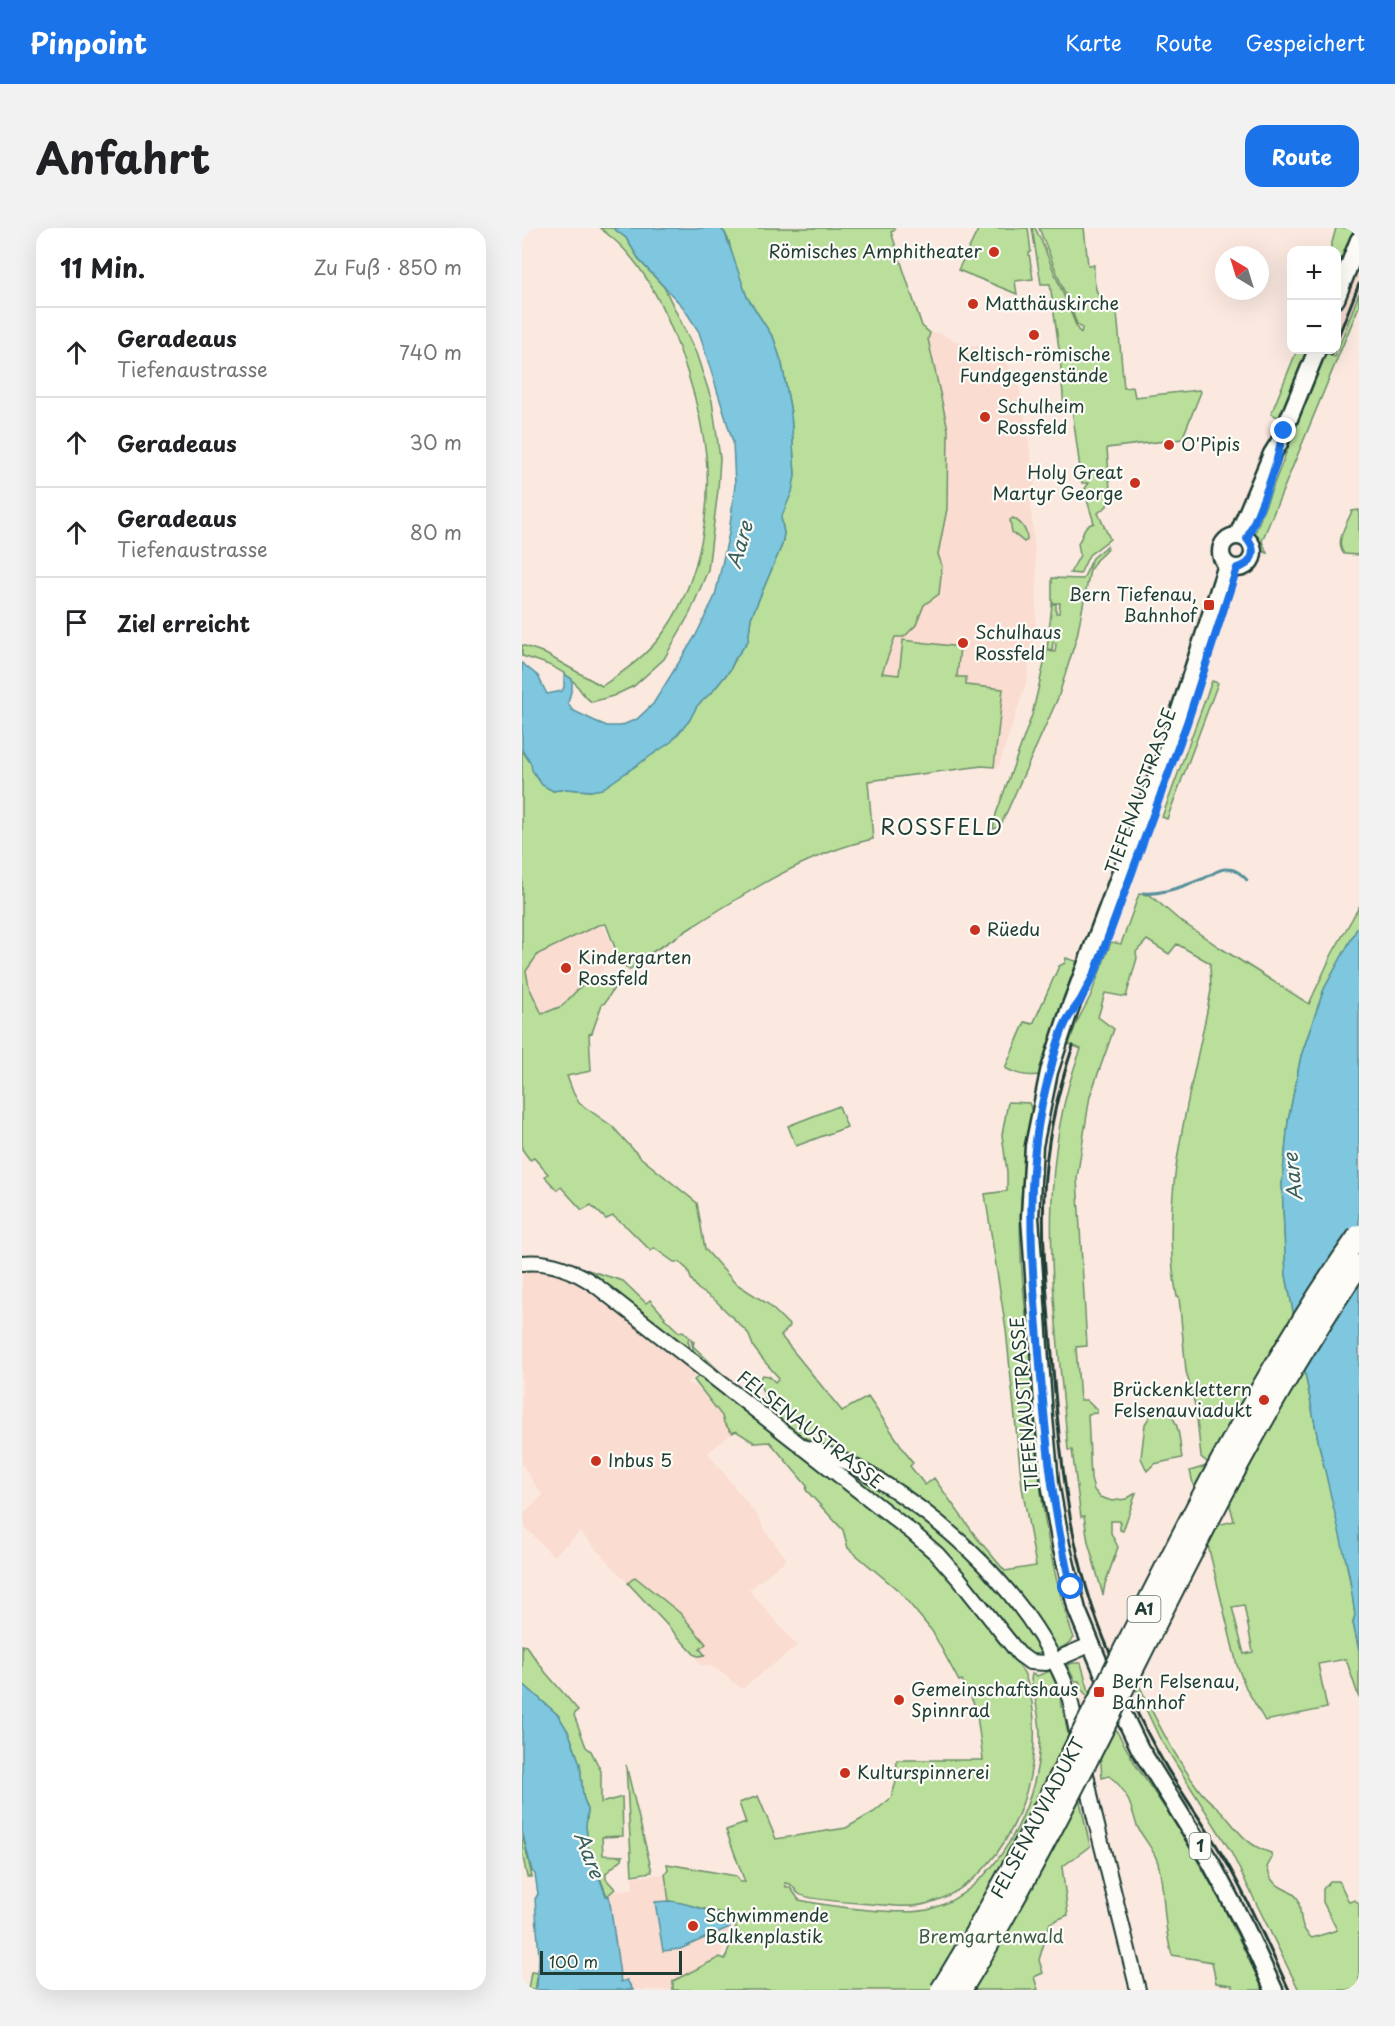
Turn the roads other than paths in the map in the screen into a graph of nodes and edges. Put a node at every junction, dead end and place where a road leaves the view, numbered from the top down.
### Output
1 (1359, 240) edge
2 (1341, 286) edge
3 (1315, 354) edge
4 (1242, 537) junction
5 (1232, 567) junction
6 (1359, 1235) edge
7 (522, 1263) edge
8 (1359, 1265) edge
9 (802, 1447) junction
10 (1090, 1645) junction
11 (1064, 1656) dead end
12 (1046, 1663) dead end
13 (941, 1990) edge
14 (961, 1990) edge
15 (1138, 1990) edge
16 (1274, 1990) edge

1 - 2 main road
3 - 4 main road
4 - 5 main road
4 - 5 main road
5 - 10 main road, TIEFENAUSTRASSE / 1
6 - 13 highway, FELSENAUVIADUKT / A1, bridge
7 - 9 street, FELSENAUSTRASSE
8 - 14 highway, FELSENAUVIADUKT / A1, bridge
9 - 12 street, FELSENAUSTRASSE
9 - 15 street
10 - 11 street
10 - 16 main road, TIEFENAUSTRASSE / 1

